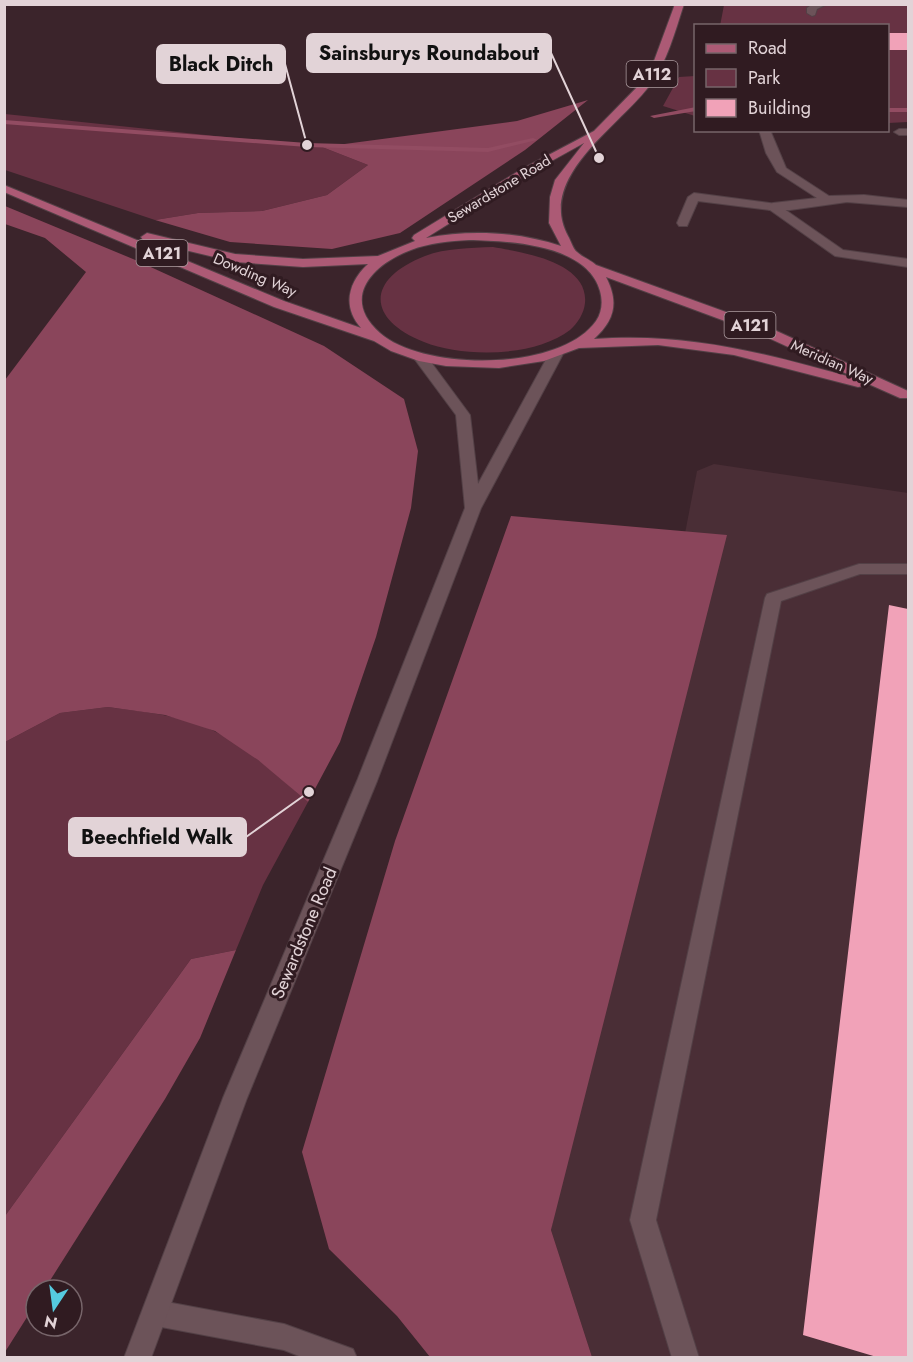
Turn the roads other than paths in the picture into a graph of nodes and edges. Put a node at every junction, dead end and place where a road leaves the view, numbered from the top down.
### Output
1 (680, 4) edge
2 (823, 4) edge
3 (812, 10) dead end
4 (601, 129) junction
5 (765, 132) edge
6 (4, 188) edge
7 (827, 200) junction
8 (909, 204) edge
9 (773, 207) junction
10 (85, 220) junction
11 (683, 223) dead end
12 (399, 250) junction
13 (573, 256) junction
14 (380, 260) junction
15 (909, 263) edge
16 (591, 268) junction
17 (382, 340) junction
18 (579, 344) junction
19 (556, 354) junction
20 (420, 357) junction
21 (907, 395) edge
22 (473, 508) junction
23 (909, 569) edge
24 (156, 1313) junction
25 (137, 1358) edge
26 (344, 1358) edge
27 (686, 1358) edge

1 - 4 main road, Sewardstone Road / A112
2 - 3 street
4 - 12 main road, Sewardstone Road / A112
4 - 13 main road, Sewardstone Road / A112
5 - 7 street
6 - 10 main road, Dowding Way / A121
7 - 8 street
7 - 9 street
9 - 11 street
9 - 15 street
10 - 14 main road, Dowding Way / A121
10 - 17 main road, Dowding Way / A121
12 - 13 main road
12 - 14 main road
13 - 16 main road
14 - 17 main road
16 - 18 main road
16 - 21 main road, Meridian Way / A121
17 - 20 main road, Dowding Way
18 - 19 main road, Dowding Way
18 - 21 main road, Meridian Way / A121
19 - 20 main road, Dowding Way
19 - 22 street, Sewardstone Road
20 - 22 street, Sewardstone Road
22 - 24 street, Sewardstone Road
23 - 27 street
24 - 25 street, Sewardstone Road
24 - 26 street

